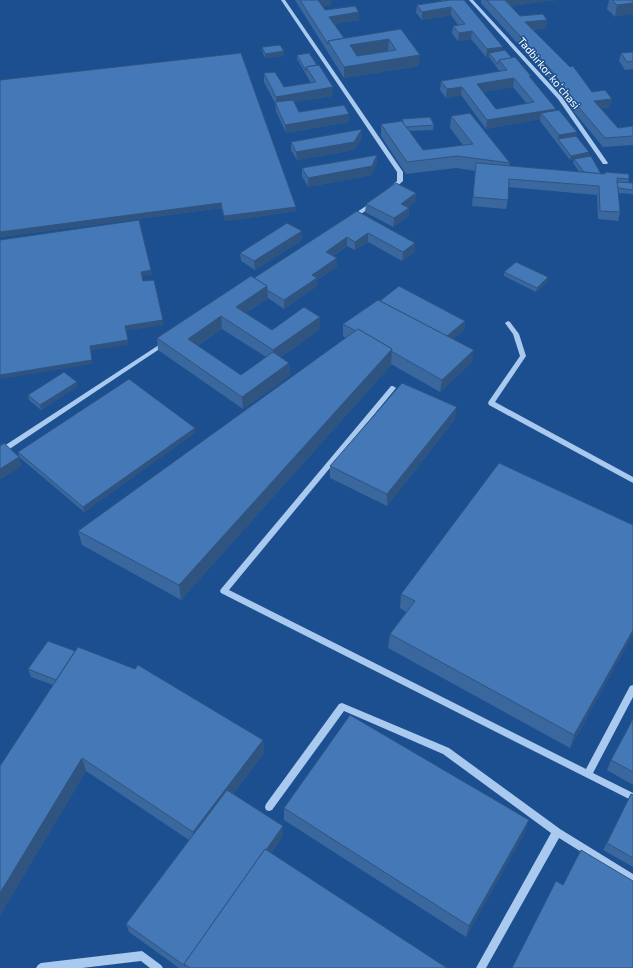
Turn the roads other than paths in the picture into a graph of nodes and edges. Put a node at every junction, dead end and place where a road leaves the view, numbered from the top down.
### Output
1 (283, 0) edge
2 (471, 0) edge
3 (606, 163) dead end
4 (384, 195) edge
5 (378, 199) edge
6 (350, 220) edge
7 (508, 323) dead end
8 (174, 337) edge
9 (393, 388) dead end
10 (3, 450) edge
11 (633, 480) edge
12 (633, 689) edge
13 (588, 774) junction
14 (633, 796) edge
15 (269, 807) dead end
16 (556, 832) junction
17 (633, 879) edge
18 (41, 968) edge
19 (158, 968) edge
20 (481, 968) edge

1 - 4 street
2 - 3 street, Tadbirkor koʻchasi
5 - 6 street
7 - 11 street
8 - 10 street
9 - 13 street
12 - 13 street
13 - 14 street
15 - 16 street
16 - 17 street
16 - 20 street
18 - 19 street

